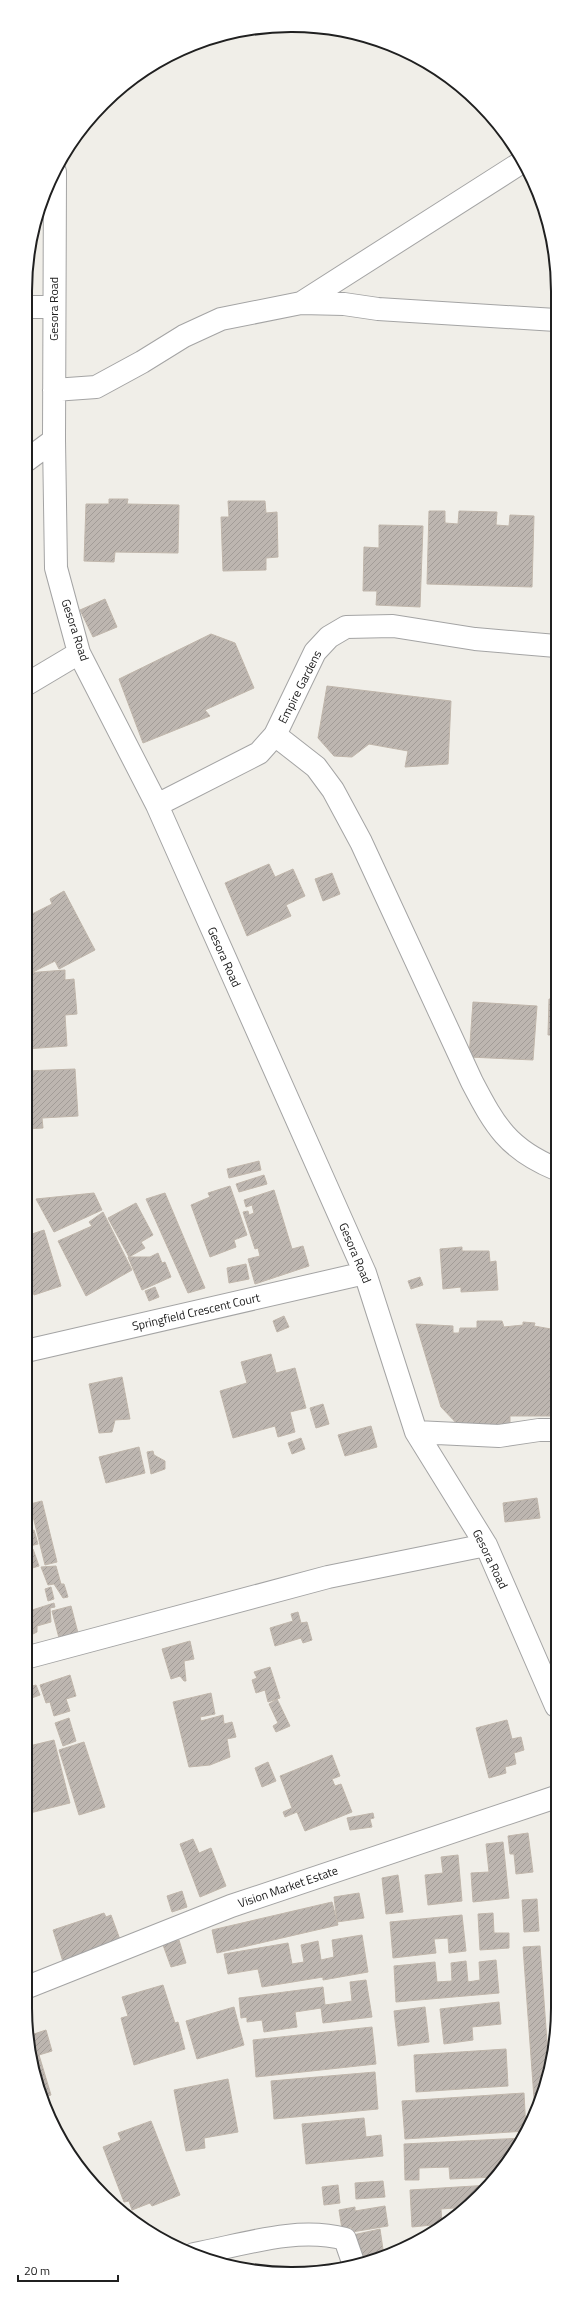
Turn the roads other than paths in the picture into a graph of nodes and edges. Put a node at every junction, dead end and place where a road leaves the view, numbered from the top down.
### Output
1 (518, 165) edge
2 (54, 188) edge
3 (301, 303) junction
4 (32, 307) edge
5 (54, 307) junction
6 (551, 320) edge
7 (54, 390) junction
8 (54, 440) junction
9 (32, 456) edge
10 (551, 646) edge
11 (79, 653) junction
12 (32, 681) edge
13 (275, 735) junction
14 (157, 805) junction
15 (551, 1167) edge
16 (365, 1273) junction
17 (32, 1350) edge
18 (551, 1430) edge
19 (416, 1432) junction
20 (486, 1545) junction
21 (32, 1656) edge
22 (551, 1694) edge
23 (551, 1799) edge
24 (32, 1985) edge
25 (205, 2252) edge
26 (352, 2260) edge

1 - 3 street
2 - 5 street, Gesora Road
3 - 6 street
3 - 7 street
4 - 5 street
5 - 7 street, Gesora Road
7 - 8 street, Gesora Road
8 - 9 street
8 - 11 street, Gesora Road
10 - 13 street, Empire Gardens
11 - 12 street
11 - 14 street, Gesora Road
13 - 14 street, Empire Gardens
13 - 15 street
14 - 16 street, Gesora Road
16 - 17 street, Springfield Crescent Court
16 - 19 street, Gesora Road
18 - 19 street
19 - 20 street, Gesora Road
20 - 21 street
20 - 22 street, Gesora Road
23 - 24 street, Vision Market Estate
25 - 26 street

